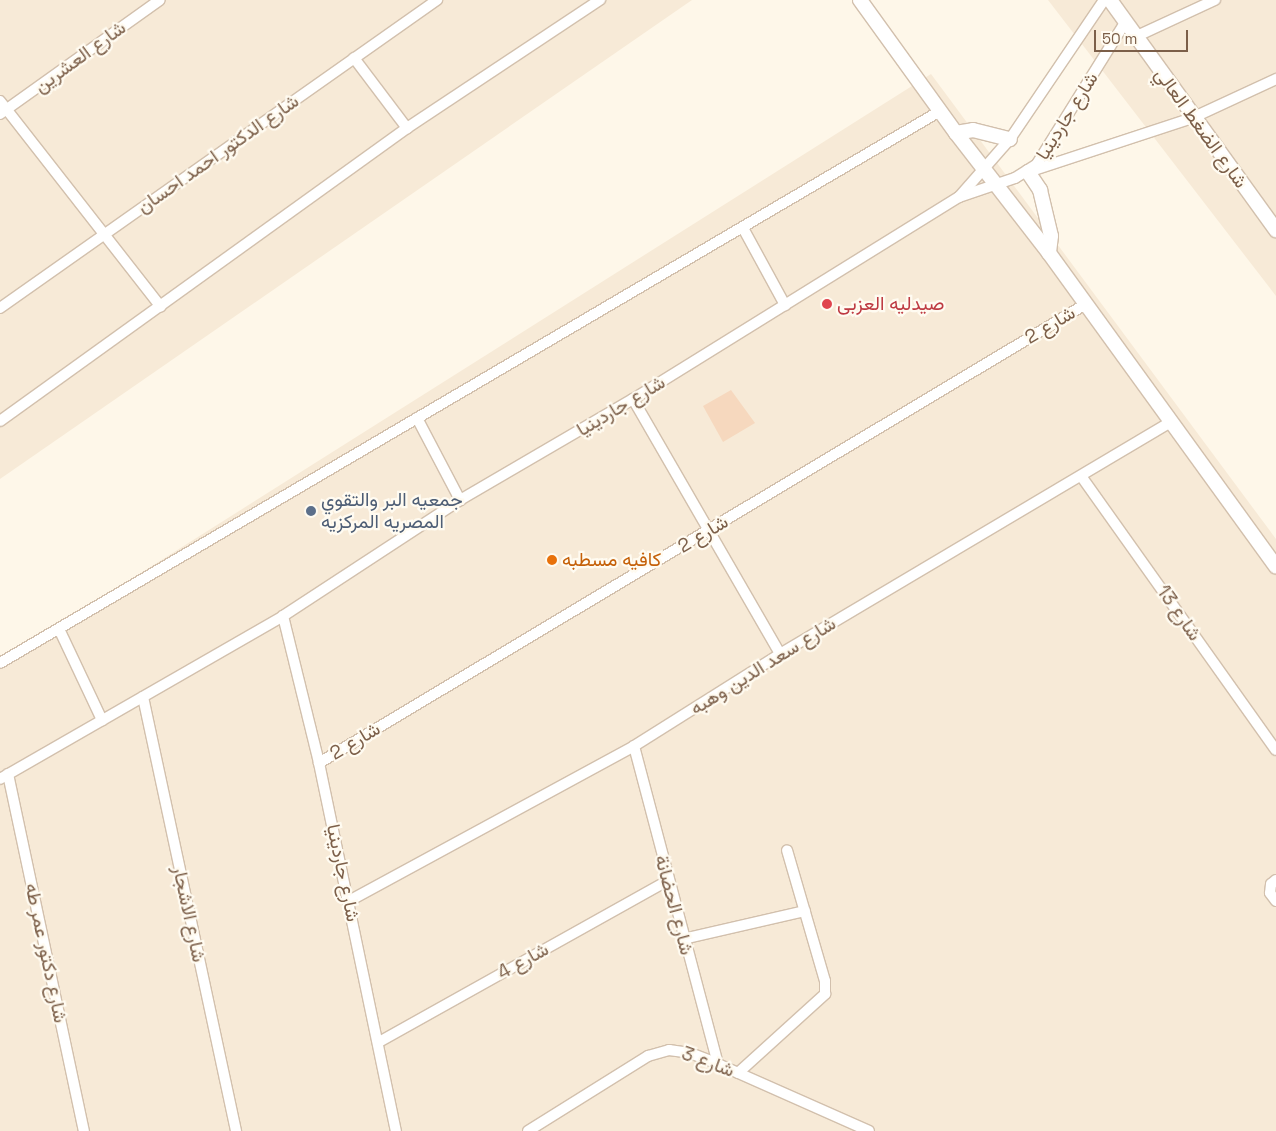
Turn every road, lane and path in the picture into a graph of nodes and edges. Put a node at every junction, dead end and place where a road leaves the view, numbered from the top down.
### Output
1 (160, 0) edge
2 (437, 0) edge
3 (600, 0) edge
4 (860, 0) edge
5 (1104, 0) edge
6 (1110, 0) edge
7 (1215, 0) edge
8 (1126, 21) junction
9 (1137, 36) junction
10 (354, 58) junction
11 (1276, 79) edge
12 (2, 108) edge
13 (940, 111) junction
14 (1192, 118) junction
15 (407, 128) junction
16 (956, 133) junction
17 (1010, 139) junction
18 (985, 169) junction
19 (1028, 172) junction
20 (998, 184) junction
21 (959, 197) junction
22 (743, 228) junction
23 (1276, 230) edge
24 (106, 233) junction
25 (1049, 253) junction
26 (1086, 304) junction
27 (784, 305) junction
28 (160, 306) junction
29 (0, 308) edge
30 (633, 399) junction
31 (417, 418) junction
32 (0, 421) edge
33 (1172, 421) junction
34 (1081, 476) junction
35 (460, 500) junction
36 (708, 531) junction
37 (1271, 555) edge
38 (1276, 567) edge
39 (283, 616) junction
40 (59, 628) junction
41 (780, 654) junction
42 (0, 663) edge
43 (143, 697) junction
44 (102, 720) junction
45 (634, 746) junction
46 (1276, 750) edge
47 (320, 762) junction
48 (4, 776) edge
49 (787, 850) dead end
50 (1276, 880) edge
51 (667, 881) junction
52 (349, 901) junction
53 (1276, 902) edge
54 (805, 911) junction
55 (683, 939) junction
56 (379, 1042) junction
57 (718, 1064) junction
58 (738, 1073) junction
59 (84, 1131) edge
60 (236, 1131) edge
61 (396, 1131) edge
62 (528, 1131) edge
63 (869, 1131) edge

1 - 12 street, شارع العشرين
2 - 10 street, شارع الدكتور احمد احسان
3 - 15 street
4 - 13 street, شارع 2
5 - 17 street, شارع جاردينيا
6 - 8 street, شارع الضغط العالي
7 - 9 street
8 - 9 street, شارع الضغط العالي
8 - 19 street, شارع جاردينيا
9 - 14 street, شارع الضغط العالي
10 - 15 street
10 - 24 street, شارع الدكتور احمد احسان
11 - 14 street
12 - 24 street
13 - 16 street, شارع 2
13 - 22 street
14 - 19 street
14 - 23 street, شارع الضغط العالي
15 - 28 street
16 - 17 street
16 - 18 street, شارع 2
17 - 18 street, شارع جاردينيا
18 - 20 street, شارع 2
18 - 21 street, شارع جاردينيا
19 - 20 street, شارع جاردينيا
19 - 25 street
20 - 21 street, شارع جاردينيا
20 - 25 street, شارع 2
21 - 27 street, شارع جاردينيا
22 - 27 street
22 - 31 street
24 - 28 street
24 - 29 street, شارع الدكتور احمد احسان
25 - 26 street, شارع 2
26 - 33 street, شارع 2
26 - 36 street, شارع 2
27 - 30 street, شارع جاردينيا
28 - 32 street
30 - 35 street, شارع جاردينيا
30 - 36 street
31 - 35 street
31 - 40 street
33 - 34 street, شارع سعد الدين وهبه
33 - 37 street, شارع 2
34 - 41 street, شارع سعد الدين وهبه
34 - 46 street, شارع 13
35 - 39 street, شارع جاردينيا
36 - 41 street
36 - 47 street, شارع 2
37 - 38 street, شارع 2
39 - 43 street, شارع جاردينيا
39 - 47 street, شارع جاردينيا
40 - 42 street
40 - 44 street
41 - 45 street, شارع سعد الدين وهبه
43 - 44 street, شارع جاردينيا
43 - 60 street, شارع الاشجار
44 - 48 street, شارع جاردينيا
45 - 51 street, شارع الحضانة
45 - 52 street, شارع سعد الدين وهبه
47 - 52 street, شارع جاردينيا
48 - 59 street, شارع دكتور عمر طه
49 - 54 street
50 - 53 street
51 - 55 street, شارع الحضانة
51 - 56 street, شارع 4
52 - 56 street, شارع جاردينيا
54 - 55 street
54 - 58 street
55 - 57 street, شارع الحضانة
56 - 61 street, شارع جاردينيا
57 - 58 street, شارع 3
57 - 62 street, شارع 3
58 - 63 street, شارع 3

